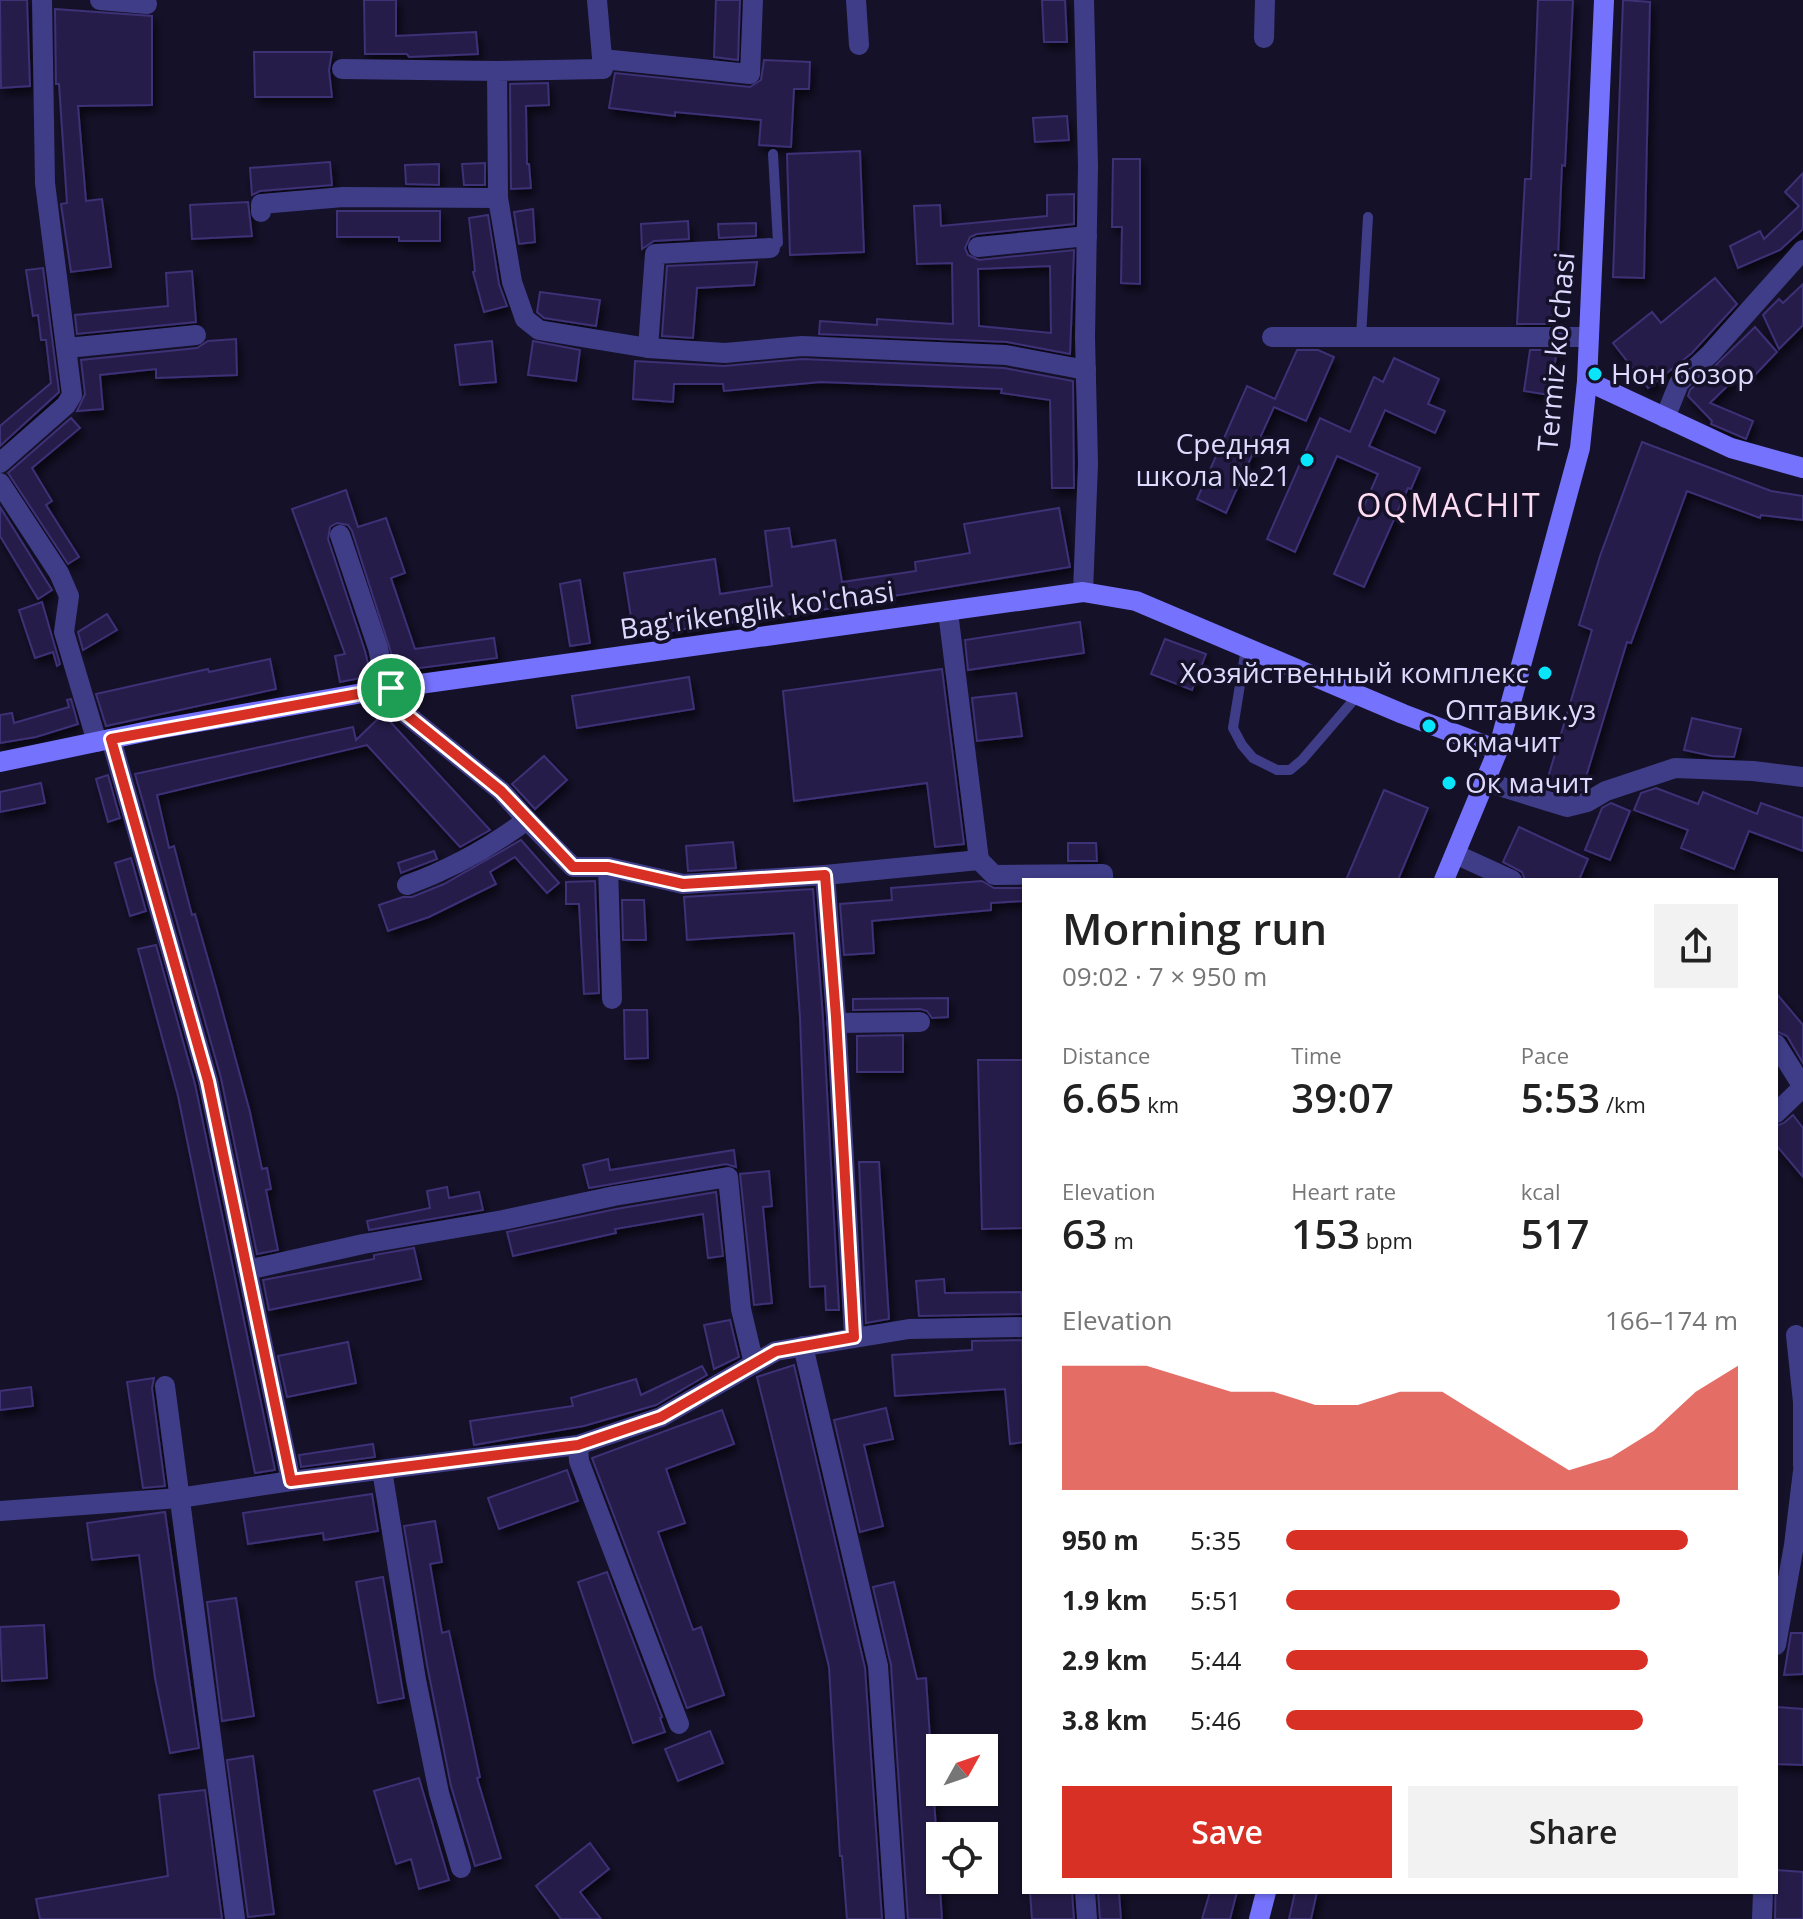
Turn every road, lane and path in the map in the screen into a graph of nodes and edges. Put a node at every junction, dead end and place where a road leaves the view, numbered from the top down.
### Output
1 (42, 0) edge
2 (100, 0) edge
3 (597, 0) edge
4 (753, 0) edge
5 (856, 0) edge
6 (1084, 0) edge
7 (1265, 0) edge
8 (1604, 0) edge
9 (147, 4) dead end
10 (1264, 38) dead end
11 (859, 45) dead end
12 (602, 59) junction
13 (342, 69) dead end
14 (497, 71) junction
15 (773, 154) dead end
16 (498, 198) junction
17 (261, 212) dead end
18 (1368, 217) dead end
19 (1087, 236) junction
20 (978, 247) dead end
21 (770, 248) joint
22 (1803, 250) edge
23 (196, 335) dead end
24 (1272, 337) dead end
25 (1361, 337) junction
26 (1589, 337) junction
27 (67, 348) junction
28 (648, 348) junction
29 (1086, 370) junction
30 (1587, 381) junction
31 (1665, 418) junction
32 (0, 463) edge
33 (1803, 468) edge
34 (0, 483) edge
35 (340, 535) dead end
36 (1083, 592) junction
37 (948, 612) junction
38 (1246, 648) junction
39 (391, 688) junction
40 (1358, 695) junction
41 (104, 741) junction
42 (1498, 750) junction
43 (0, 762) edge
44 (1803, 777) edge
45 (1486, 782) junction
46 (527, 820) junction
47 (1455, 854) junction
48 (979, 860) junction
49 (608, 867) junction
50 (825, 875) junction
51 (1103, 878) edge
52 (1445, 878) edge
53 (1508, 878) edge
54 (407, 885) dead end
55 (612, 999) dead end
56 (920, 1022) dead end
57 (836, 1023) junction
58 (1778, 1047) edge
59 (1803, 1087) edge
60 (1778, 1111) edge
61 (247, 1270) junction
62 (1022, 1327) edge
63 (1792, 1335) edge
64 (854, 1337) junction
65 (803, 1346) junction
66 (754, 1364) junction
67 (165, 1386) dead end
68 (578, 1445) junction
69 (1803, 1468) edge
70 (382, 1470) junction
71 (291, 1481) junction
72 (179, 1498) junction
73 (0, 1511) edge
74 (1780, 1600) edge
75 (1778, 1622) edge
76 (679, 1724) dead end
77 (461, 1868) dead end
78 (1085, 1894) edge
79 (1265, 1894) edge
80 (1763, 1894) edge
81 (235, 1919) edge
82 (895, 1919) edge
83 (1087, 1919) edge
84 (1259, 1919) edge
85 (1762, 1919) edge

1 - 27 street
2 - 9 street
3 - 12 street
4 - 12 street
5 - 11 street
6 - 19 street
7 - 10 street
8 - 26 main road, Termiz ko'chasi
12 - 14 street
13 - 14 street
14 - 16 street
15 - 21 lane
16 - 17 street
16 - 28 street
18 - 25 lane
19 - 20 street
19 - 29 street
21 - 28 street
22 - 31 street
23 - 27 street
24 - 25 street
25 - 26 street
26 - 30 main road, Termiz ko'chasi
27 - 32 street
28 - 29 street
29 - 36 street
30 - 31 main road
30 - 42 main road, Termiz ko'chasi
31 - 33 main road
34 - 41 street
35 - 39 street
36 - 37 main road, Bag'rikenglik ko'chasi
36 - 38 main road, Bag'rikenglik ko'chasi
37 - 39 main road, Bag'rikenglik ko'chasi
37 - 48 street
38 - 40 main road, Bag'rikenglik ko'chasi
38 - 40 lane
39 - 41 main road, Bag'rikenglik ko'chasi
39 - 46 street
40 - 42 main road, Bag'rikenglik ko'chasi
41 - 43 main road, Bag'rikenglik ko'chasi
41 - 61 street
42 - 45 main road, Termiz ko'chasi
44 - 45 street
45 - 47 main road, Termiz ko'chasi
46 - 49 street
46 - 54 street
47 - 52 main road, Termiz ko'chasi
47 - 53 street
48 - 50 street
48 - 51 street
49 - 50 street
49 - 55 street
50 - 57 street
56 - 57 street
57 - 64 street
58 - 59 street
59 - 60 street
61 - 66 street
61 - 71 street
62 - 64 street
63 - 69 street
64 - 65 street
65 - 66 street
65 - 82 street
66 - 68 street
67 - 72 street
68 - 70 street
68 - 76 street
69 - 74 street
70 - 71 street
70 - 77 street
71 - 72 street
72 - 73 street
72 - 81 street
74 - 75 street
78 - 83 street
79 - 84 main road
80 - 85 street

